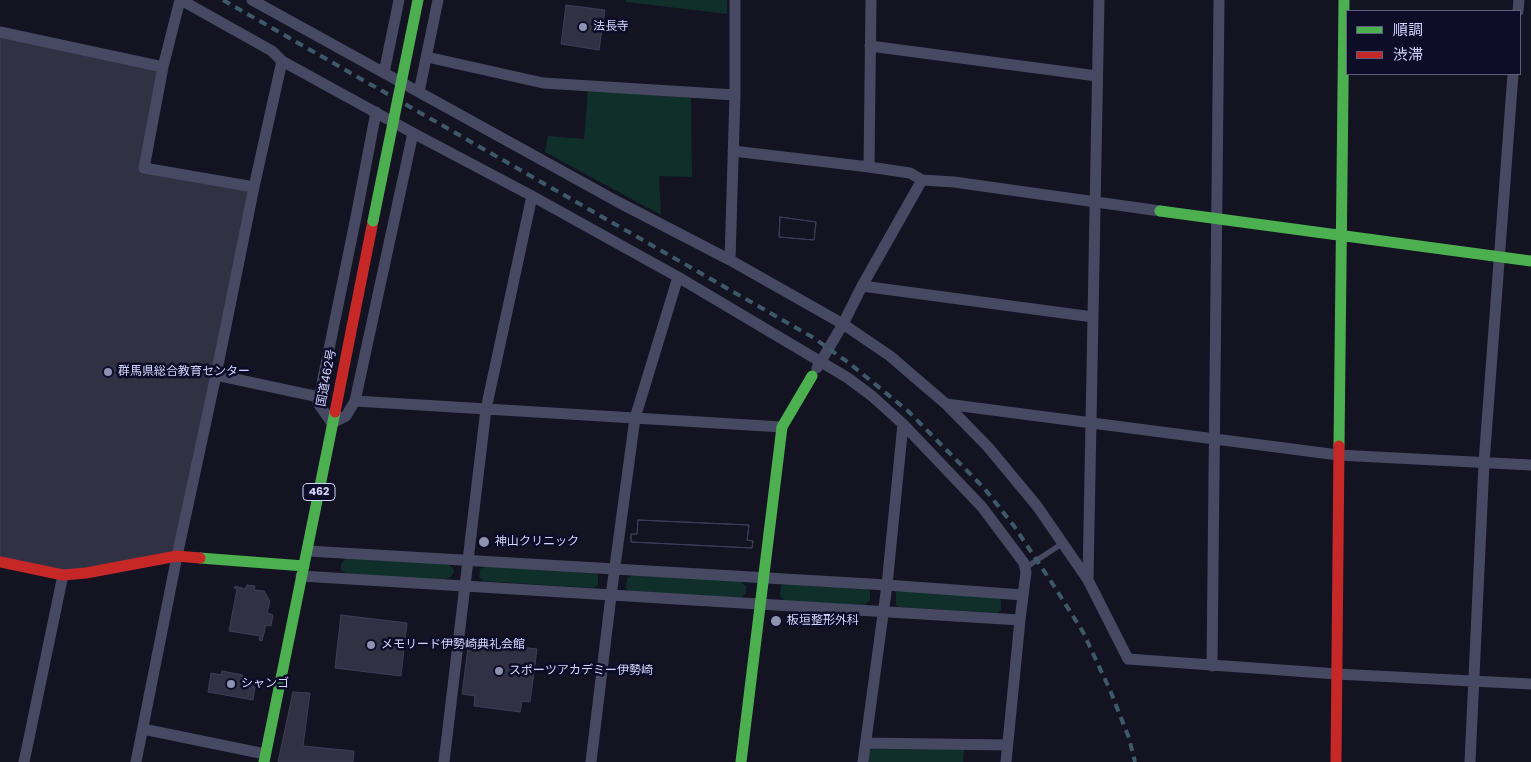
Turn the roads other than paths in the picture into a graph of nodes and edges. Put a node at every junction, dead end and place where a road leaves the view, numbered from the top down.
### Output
1 (181, 0) edge
2 (252, 0) edge
3 (399, 0) edge
4 (418, 0) edge
5 (438, 0) edge
6 (735, 0) edge
7 (871, 0) edge
8 (1099, 0) edge
9 (1219, 0) edge
10 (1344, 0) edge
11 (0, 32) edge
12 (870, 46) junction
13 (427, 57) junction
14 (282, 61) junction
15 (163, 67) junction
16 (384, 73) junction
17 (1513, 75) edge
18 (1097, 76) junction
19 (419, 92) junction
20 (735, 95) junction
21 (376, 112) junction
22 (413, 133) junction
23 (733, 151) junction
24 (869, 167) junction
25 (922, 180) junction
26 (254, 188) junction
27 (532, 196) junction
28 (1095, 203) junction
29 (1160, 211) joint
30 (1217, 219) junction
31 (1341, 236) junction
32 (1499, 257) junction
33 (730, 260) junction
34 (1531, 261) edge
35 (678, 277) junction
36 (862, 286) junction
37 (1093, 317) junction
38 (843, 324) junction
39 (820, 361) junction
40 (216, 375) junction
41 (812, 376) joint
42 (319, 397) junction
43 (355, 401) junction
44 (946, 404) junction
45 (486, 409) junction
46 (635, 418) junction
47 (332, 423) junction
48 (1091, 423) junction
49 (903, 424) junction
50 (782, 427) junction
51 (1214, 439) junction
52 (1338, 455) junction
53 (1484, 462) junction
54 (1531, 465) edge
55 (1063, 543) junction
56 (308, 551) junction
57 (177, 556) junction
58 (468, 559) junction
59 (0, 562) edge
60 (1026, 568) junction
61 (614, 569) junction
62 (303, 571) junction
63 (62, 575) junction
64 (763, 578) junction
65 (1088, 580) junction
66 (465, 585) junction
67 (887, 585) junction
68 (1023, 595) junction
69 (611, 596) junction
70 (760, 605) junction
71 (883, 612) junction
72 (1020, 620) junction
73 (1212, 666) junction
74 (1337, 674) junction
75 (1474, 681) junction
76 (1531, 684) edge
77 (143, 729) junction
78 (866, 743) junction
79 (1008, 745) junction
80 (265, 758) edge
81 (24, 762) edge
82 (136, 762) edge
83 (444, 762) edge
84 (591, 762) edge
85 (741, 762) edge
86 (863, 762) edge
87 (1006, 762) edge
88 (1336, 762) edge
89 (1470, 762) edge

1 - 14 street
1 - 15 street
2 - 16 street
3 - 16 street
4 - 47 main road, 国道462号 / 462, bridge
5 - 13 street
6 - 20 street
7 - 12 street
8 - 18 street
9 - 30 street
10 - 31 main road
11 - 15 street
12 - 18 street
12 - 24 street
13 - 19 street
13 - 20 street
14 - 21 street
14 - 26 street
15 - 26 street
16 - 19 street
17 - 32 street
18 - 28 street
19 - 33 street
20 - 23 street
21 - 22 street
21 - 42 street
22 - 27 street
22 - 43 street
23 - 24 street
23 - 33 street
24 - 25 street
25 - 28 street
25 - 36 street
26 - 40 street
27 - 35 street
27 - 45 street
28 - 29 street
28 - 37 street
29 - 30 main road
30 - 31 main road
30 - 51 street
31 - 32 main road
31 - 52 main road
32 - 34 main road
32 - 53 street
33 - 38 street
35 - 39 street
35 - 46 street
36 - 37 street
36 - 38 street
37 - 48 street
38 - 39 street
38 - 44 street
39 - 41 street
39 - 49 street
40 - 42 street
40 - 57 street
41 - 50 main road
42 - 47 street
43 - 45 street
43 - 47 street
44 - 48 street
44 - 55 street
45 - 46 street
45 - 58 street
46 - 50 street
46 - 61 street
47 - 56 main road, 国道462号 / 462
48 - 51 street
48 - 65 street
49 - 60 street
49 - 67 street
50 - 64 main road
51 - 52 street
51 - 73 street
52 - 53 street
52 - 74 main road
53 - 54 street
53 - 75 street
55 - 60 lane
55 - 65 street
56 - 58 street
56 - 62 main road, 国道462号 / 462
57 - 62 main road
57 - 63 main road
57 - 77 street
58 - 61 street
58 - 66 street
59 - 63 main road
60 - 68 street
61 - 64 street
61 - 69 street
62 - 66 street
62 - 80 main road, 国道462号 / 462
63 - 81 street
64 - 67 street
64 - 70 main road
65 - 73 street
66 - 69 street
66 - 83 street
67 - 68 street
67 - 71 street
68 - 72 street
69 - 70 street
69 - 84 street
70 - 71 street
70 - 85 main road
71 - 72 street
71 - 78 street
72 - 79 street
73 - 74 street
74 - 75 street
74 - 88 main road
75 - 76 street
75 - 89 street
77 - 80 street
77 - 82 street
78 - 79 street
78 - 86 street
79 - 87 street

